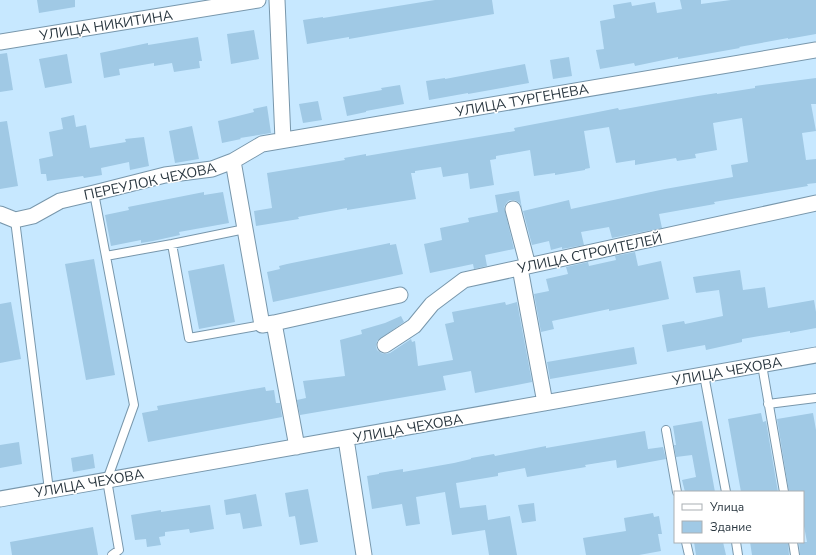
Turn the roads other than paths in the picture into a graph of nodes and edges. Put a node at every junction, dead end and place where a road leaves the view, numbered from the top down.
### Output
1 (258, 0) edge
2 (277, 0) edge
3 (0, 42) edge
4 (816, 50) edge
5 (284, 140) junction
6 (233, 161) junction
7 (94, 193) junction
8 (816, 203) edge
9 (513, 209) dead end
10 (0, 214) edge
11 (15, 220) junction
12 (245, 229) junction
13 (172, 244) junction
14 (106, 256) junction
15 (524, 267) junction
16 (400, 295) dead end
17 (268, 324) junction
18 (385, 345) dead end
19 (816, 355) edge
20 (762, 365) junction
21 (704, 375) junction
22 (816, 398) edge
23 (545, 404) junction
24 (768, 404) junction
25 (666, 430) dead end
26 (346, 439) junction
27 (297, 448) junction
28 (107, 480) junction
29 (49, 490) junction
30 (677, 491) edge
31 (726, 491) edge
32 (784, 491) edge
33 (0, 499) edge
34 (686, 543) edge
35 (736, 543) edge
36 (793, 543) edge
37 (112, 555) edge
38 (364, 555) edge
39 (688, 555) edge
40 (738, 555) edge
41 (795, 555) edge

1 - 3 street, УЛИЦА НИКИТИНА
2 - 5 street
4 - 5 street, УЛИЦА ТУРГЕНЕВА
5 - 6 street, УЛИЦА ТУРГЕНЕВА
6 - 7 street, ПЕРЕУЛОК ЧЕХОВА
6 - 12 street
7 - 11 street, ПЕРЕУЛОК ЧЕХОВА
7 - 14 lane
8 - 15 street, УЛИЦА СТРОИТЕЛЕЙ
9 - 15 street
10 - 11 street
11 - 29 lane
12 - 13 lane
12 - 17 street
13 - 14 lane
13 - 17 lane
14 - 28 lane
15 - 18 street, УЛИЦА СТРОИТЕЛЕЙ
15 - 23 street
16 - 17 street
17 - 27 street
19 - 20 street, УЛИЦА ЧЕХОВА
20 - 21 street, УЛИЦА ЧЕХОВА
20 - 24 lane
21 - 23 street, УЛИЦА ЧЕХОВА
21 - 31 lane
22 - 24 lane
23 - 26 street, УЛИЦА ЧЕХОВА
24 - 32 lane
25 - 30 lane
26 - 27 street, УЛИЦА ЧЕХОВА
26 - 38 street
27 - 28 street, УЛИЦА ЧЕХОВА
28 - 29 street, УЛИЦА ЧЕХОВА
28 - 37 lane
29 - 33 street, УЛИЦА ЧЕХОВА
34 - 39 lane
35 - 40 lane
36 - 41 lane

